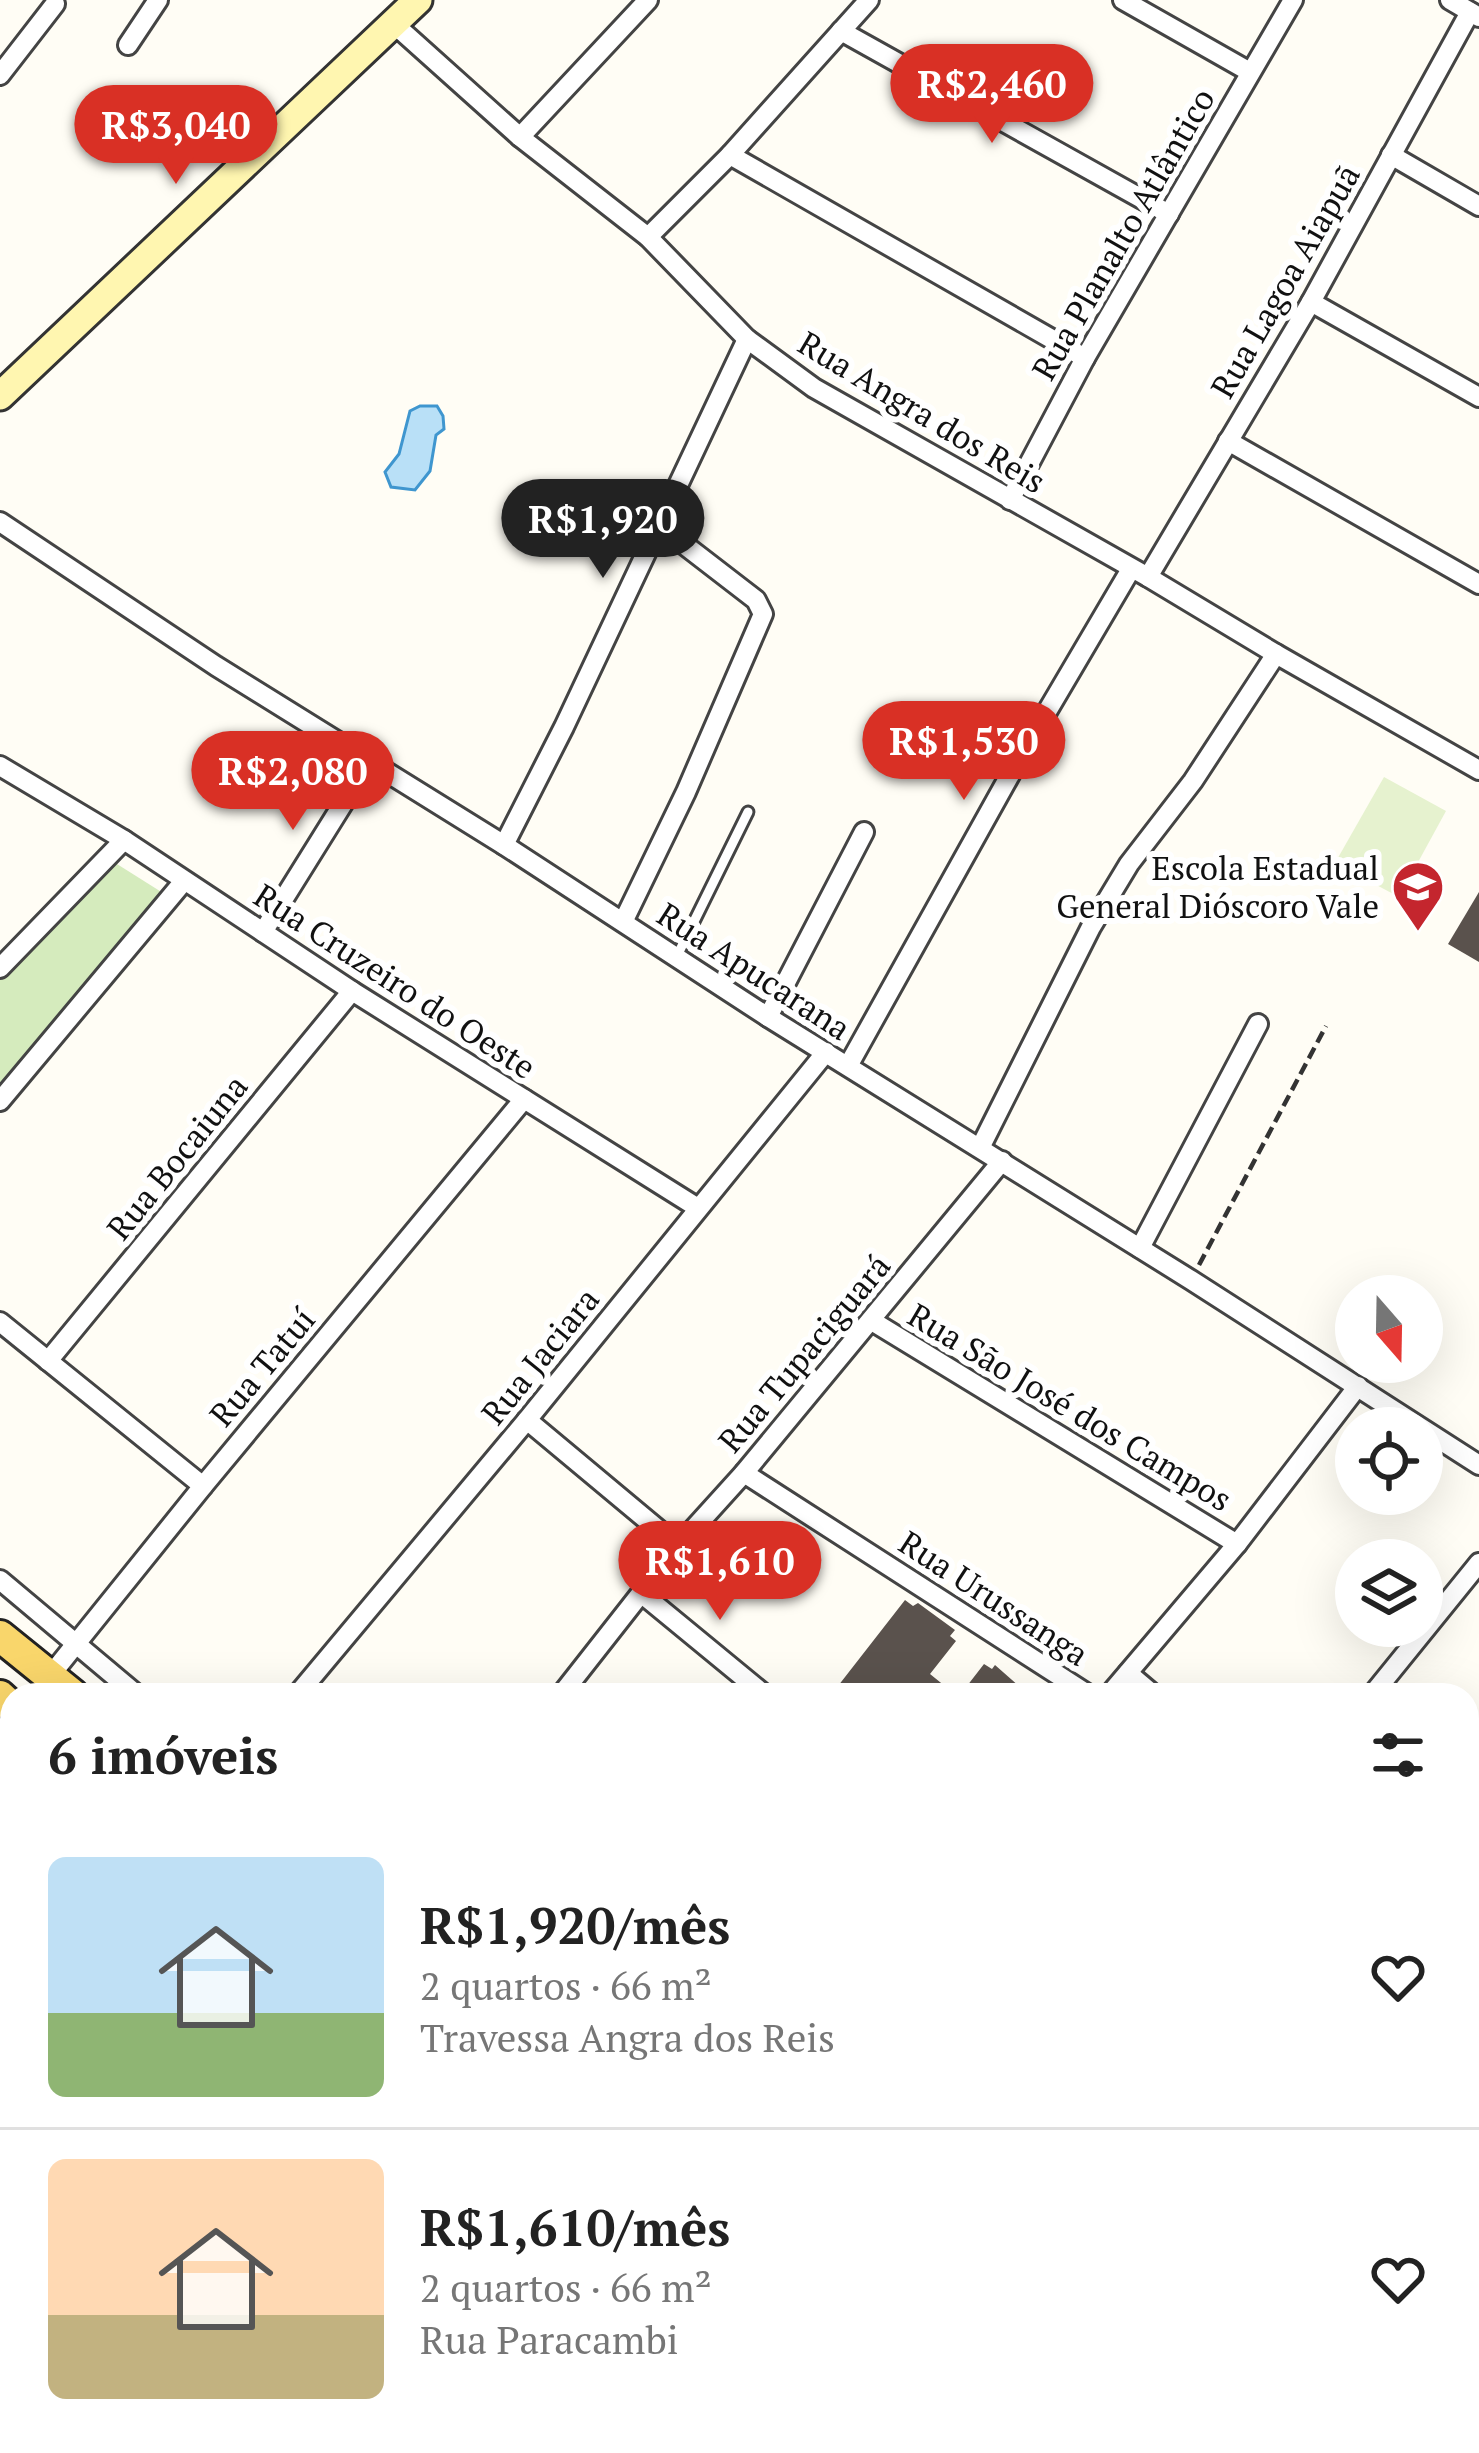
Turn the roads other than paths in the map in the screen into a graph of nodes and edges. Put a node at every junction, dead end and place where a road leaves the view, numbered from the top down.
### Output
1 (158, 0) edge
2 (648, 0) edge
3 (869, 0) edge
4 (1124, 0) edge
5 (1293, 0) edge
6 (1450, 0) edge
7 (55, 4) dead end
8 (407, 8) edge
9 (1475, 14) edge
10 (842, 32) junction
11 (128, 45) dead end
12 (1250, 72) junction
13 (0, 75) edge
14 (520, 137) junction
15 (730, 155) junction
16 (1391, 155) junction
17 (1479, 206) edge
18 (1168, 214) junction
19 (648, 236) junction
20 (1311, 302) junction
21 (747, 339) junction
22 (1085, 358) junction
23 (0, 396) edge
24 (1479, 397) edge
25 (1228, 441) junction
26 (1010, 500) junction
27 (0, 522) edge
28 (660, 526) junction
29 (1140, 573) junction
30 (1479, 584) edge
31 (1276, 654) junction
32 (369, 762) junction
33 (0, 766) edge
34 (1479, 770) edge
35 (748, 812) dead end
36 (864, 832) dead end
37 (124, 840) junction
38 (503, 845) junction
39 (184, 881) junction
40 (623, 922) junction
41 (263, 932) junction
42 (676, 958) junction
43 (0, 968) edge
44 (352, 991) junction
45 (768, 1017) junction
46 (1258, 1024) dead end
47 (826, 1052) junction
48 (848, 1066) junction
49 (524, 1100) junction
50 (0, 1101) edge
51 (980, 1148) junction
52 (1002, 1161) junction
53 (698, 1208) junction
54 (1140, 1248) junction
55 (872, 1321) junction
56 (0, 1322) edge
57 (48, 1361) junction
58 (1358, 1386) junction
59 (527, 1420) junction
60 (1479, 1465) edge
61 (744, 1473) junction
62 (203, 1486) junction
63 (1237, 1544) junction
64 (677, 1546) junction
65 (1479, 1563) edge
66 (0, 1580) edge
67 (641, 1593) junction
68 (0, 1636) edge
69 (77, 1643) junction
70 (1127, 1673) junction
71 (57, 1683) edge
72 (62, 1683) edge
73 (123, 1683) edge
74 (307, 1683) edge
75 (570, 1683) edge
76 (750, 1683) edge
77 (1071, 1683) edge
78 (1118, 1683) edge
79 (1139, 1683) edge
80 (1382, 1683) edge

1 - 11 street
2 - 14 street
3 - 10 street
4 - 12 street
5 - 12 street, Rua Planalto Atlântico
6 - 9 street
7 - 13 street
8 - 14 street, Rua Angra dos Reis
8 - 23 street
9 - 16 street, Rua Lagoa Aiapuã
10 - 15 street
10 - 18 street
12 - 18 street, Rua Planalto Atlântico
14 - 19 street, Rua Angra dos Reis
15 - 19 street
15 - 22 street
16 - 17 street
16 - 20 street, Rua Lagoa Aiapuã
18 - 22 street, Rua Planalto Atlântico
19 - 21 street, Rua Angra dos Reis
20 - 24 street
20 - 25 street, Rua Lagoa Aiapuã
21 - 26 street, Rua Angra dos Reis
21 - 28 street
22 - 26 street, Rua Planalto Atlântico
25 - 29 street, Rua Lagoa Aiapuã
25 - 30 street
26 - 29 street, Rua Angra dos Reis
27 - 32 street, Rua Apucarana
28 - 38 street
28 - 40 street
29 - 31 street, Rua Angra dos Reis
29 - 48 street, Rua Lagoa Aiapuã
31 - 34 street, Rua Angra dos Reis
31 - 51 street
32 - 38 street, Rua Apucarana
32 - 41 street
33 - 37 street, Rua Cruzeiro do Oeste
35 - 42 lane
36 - 45 street
37 - 39 street, Rua Cruzeiro do Oeste
37 - 43 street
38 - 40 street, Rua Apucarana
39 - 41 street, Rua Cruzeiro do Oeste
39 - 50 street
40 - 42 street, Rua Apucarana
41 - 44 street, Rua Cruzeiro do Oeste
42 - 45 street, Rua Apucarana
44 - 49 street, Rua Cruzeiro do Oeste
44 - 57 street, Rua Bocaiuna
45 - 47 street, Rua Apucarana
46 - 54 street
47 - 48 street, Rua Apucarana
47 - 53 street, Rua Jaciara
48 - 51 street, Rua Apucarana
49 - 53 street, Rua Cruzeiro do Oeste
49 - 62 street, Rua Tatuí
51 - 52 street, Rua Apucarana
52 - 54 street, Rua Apucarana
52 - 55 street, Rua Tupaciguará
53 - 59 street, Rua Jaciara
54 - 58 street, Rua Apucarana
55 - 61 street, Rua Tupaciguará
55 - 63 street, Rua São José dos Campos
56 - 57 street
57 - 62 street
58 - 60 street, Rua Apucarana
58 - 63 street
59 - 64 street
59 - 74 street, Rua Jaciara
61 - 64 street, Rua Tupaciguará
61 - 77 street, Rua Urussanga
62 - 69 street, Rua Tatuí
63 - 70 street
64 - 67 street, Rua Tupaciguará
65 - 80 street
66 - 69 street
67 - 75 street, Rua Tupaciguará
67 - 76 street
68 - 71 main road
69 - 72 street, Rua Tatuí
69 - 73 street
70 - 78 street
70 - 79 street

